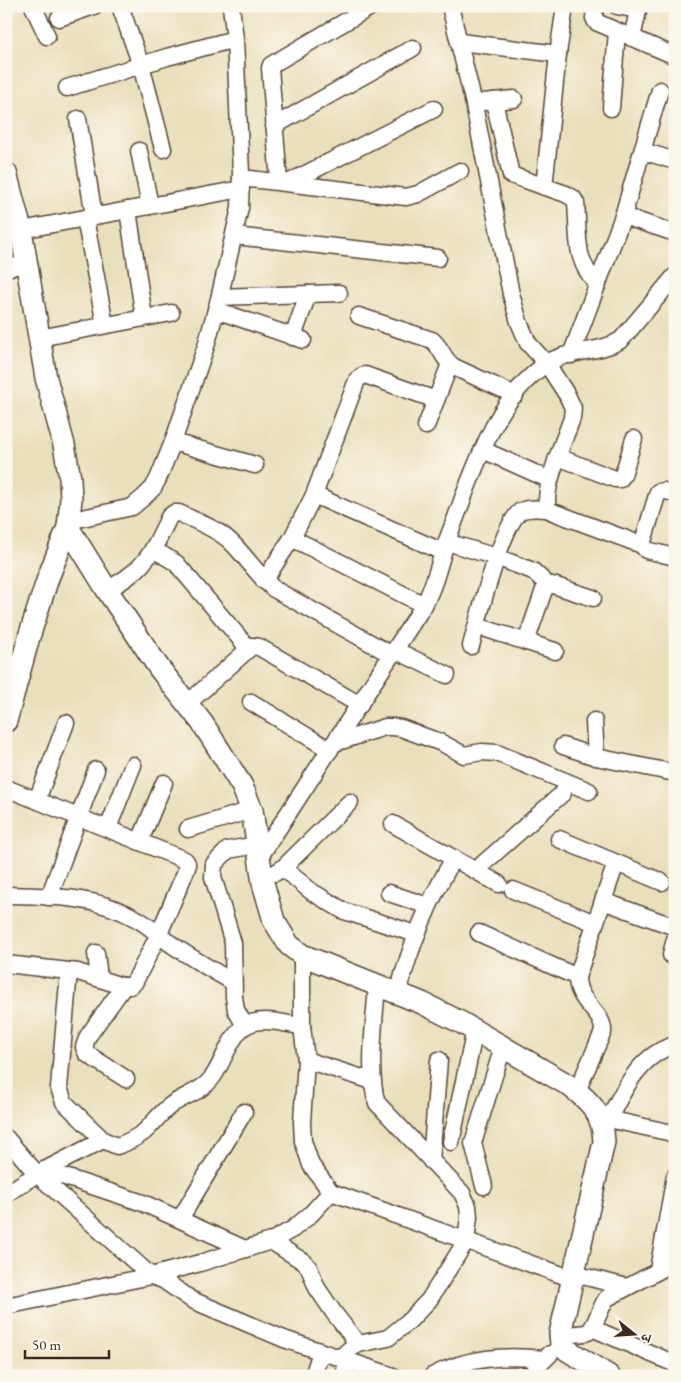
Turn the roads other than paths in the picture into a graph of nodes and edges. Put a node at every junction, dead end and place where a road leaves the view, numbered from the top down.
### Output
1 (33, 6) edge
2 (94, 6) edge
3 (120, 6) edge
4 (230, 6) edge
5 (372, 6) edge
6 (450, 6) edge
7 (565, 6) edge
8 (596, 6) edge
9 (617, 6) edge
10 (639, 8) edge
11 (59, 18) dead end
12 (617, 31) junction
13 (47, 36) dead end
14 (632, 38) junction
15 (235, 39) junction
16 (460, 42) junction
17 (412, 48) dead end
18 (558, 54) junction
19 (675, 56) edge
20 (140, 65) junction
21 (66, 88) dead end
22 (660, 90) dead end
23 (514, 99) dead end
24 (494, 101) junction
25 (474, 103) junction
26 (611, 108) dead end
27 (434, 110) dead end
28 (78, 119) dead end
29 (274, 126) junction
30 (163, 149) dead end
31 (139, 151) dead end
32 (643, 151) junction
33 (675, 161) edge
34 (460, 171) dead end
35 (6, 173) edge
36 (284, 182) junction
37 (241, 184) junction
38 (544, 187) junction
39 (150, 206) junction
40 (128, 210) junction
41 (623, 216) junction
42 (90, 217) junction
43 (21, 230) junction
44 (675, 233) edge
45 (234, 236) junction
46 (438, 258) dead end
47 (27, 264) junction
48 (6, 268) edge
49 (675, 276) edge
50 (598, 284) junction
51 (339, 292) dead end
52 (308, 294) junction
53 (218, 303) junction
54 (171, 313) dead end
55 (359, 316) dead end
56 (144, 318) junction
57 (105, 325) junction
58 (40, 338) junction
59 (571, 355) junction
60 (450, 364) junction
61 (547, 364) junction
62 (515, 394) junction
63 (436, 400) junction
64 (426, 426) dead end
65 (634, 438) dead end
66 (173, 442) junction
67 (483, 450) junction
68 (558, 456) junction
69 (255, 465) dead end
70 (550, 480) junction
71 (675, 493) edge
72 (314, 495) junction
73 (548, 509) junction
74 (68, 524) junction
75 (292, 538) junction
76 (642, 545) junction
77 (445, 547) junction
78 (154, 549) junction
79 (496, 557) junction
80 (675, 557) edge
81 (264, 581) junction
82 (548, 585) junction
83 (107, 590) junction
84 (593, 598) dead end
85 (424, 605) junction
86 (477, 626) junction
87 (526, 642) junction
88 (471, 646) dead end
89 (248, 648) junction
90 (555, 651) dead end
91 (394, 653) junction
92 (447, 675) dead end
93 (251, 702) dead end
94 (187, 704) junction
95 (360, 705) junction
96 (6, 721) edge
97 (594, 722) dead end
98 (66, 723) dead end
99 (332, 746) junction
100 (563, 746) dead end
101 (596, 757) junction
102 (133, 765) dead end
103 (96, 770) dead end
104 (675, 773) edge
105 (164, 783) dead end
106 (6, 788) edge
107 (589, 792) dead end
108 (563, 793) dead end
109 (37, 800) junction
110 (350, 802) dead end
111 (252, 810) junction
112 (78, 816) junction
113 (393, 824) dead end
114 (108, 828) junction
115 (188, 829) dead end
116 (559, 839) dead end
117 (140, 841) junction
118 (454, 858) junction
119 (259, 859) junction
120 (616, 863) junction
121 (283, 868) junction
122 (476, 870) junction
123 (662, 882) dead end
124 (389, 893) dead end
125 (6, 895) edge
126 (49, 897) junction
127 (603, 900) junction
128 (428, 906) junction
129 (595, 923) junction
130 (675, 927) edge
131 (479, 933) dead end
132 (159, 934) junction
133 (416, 934) junction
134 (96, 953) dead end
135 (302, 955) junction
136 (6, 964) edge
137 (69, 971) junction
138 (577, 977) junction
139 (99, 978) junction
140 (234, 982) junction
141 (377, 984) junction
142 (124, 986) junction
143 (398, 993) junction
144 (245, 1026) junction
145 (302, 1026) junction
146 (474, 1030) junction
147 (675, 1045) edge
148 (503, 1047) junction
149 (306, 1060) junction
150 (439, 1060) dead end
151 (126, 1079) dead end
152 (372, 1081) junction
153 (577, 1091) junction
154 (244, 1112) dead end
155 (606, 1123) junction
156 (675, 1136) edge
157 (6, 1138) edge
158 (103, 1140) junction
159 (451, 1142) dead end
160 (431, 1161) junction
161 (41, 1172) junction
162 (675, 1176) edge
163 (484, 1186) dead end
164 (331, 1192) junction
165 (6, 1194) edge
166 (180, 1219) junction
167 (466, 1240) junction
168 (270, 1241) junction
169 (245, 1249) junction
170 (675, 1262) edge
171 (658, 1270) junction
172 (151, 1276) junction
173 (574, 1276) junction
174 (626, 1287) junction
175 (6, 1306) edge
176 (592, 1328) junction
177 (561, 1339) junction
178 (358, 1344) junction
179 (321, 1352) junction
180 (544, 1359) junction
181 (675, 1364) edge
182 (344, 1365) edge
183 (605, 1375) edge
184 (313, 1376) edge
185 (393, 1376) edge
186 (432, 1376) edge
187 (532, 1376) edge

1 - 13 street
2 - 11 street
3 - 20 street
4 - 15 street
5 - 29 street
6 - 16 street
7 - 18 street
8 - 12 street
9 - 10 street
10 - 14 street
12 - 14 street
12 - 26 street
14 - 19 street
15 - 20 street
15 - 37 street
16 - 18 street
16 - 25 street
17 - 29 street
18 - 38 street
20 - 21 street
20 - 30 street
22 - 32 street
23 - 24 street
24 - 25 street
24 - 38 street
25 - 61 street
27 - 36 street
28 - 42 street
29 - 36 street
31 - 39 street
32 - 33 street
32 - 41 street
34 - 36 street
35 - 43 main road
36 - 37 street
37 - 39 street
37 - 45 street
38 - 50 street
39 - 40 street
40 - 42 street
40 - 56 street
41 - 44 street
41 - 50 street
42 - 43 street
42 - 57 street
43 - 47 main road
45 - 46 street
45 - 53 street
47 - 48 street
47 - 58 main road
49 - 59 street
50 - 59 street
51 - 52 street
52 - 53 street
52 - 53 street
53 - 66 street
54 - 56 street
55 - 60 street
56 - 57 street
57 - 58 street
58 - 74 main road
59 - 61 street
60 - 62 street
60 - 63 street
61 - 62 street
61 - 68 street
62 - 67 street
63 - 64 street
63 - 72 street
65 - 68 street
66 - 69 street
66 - 74 street
67 - 70 street
67 - 77 street
68 - 70 street
70 - 73 street
71 - 76 street
72 - 75 street
72 - 77 street
73 - 76 street
73 - 79 street
74 - 83 main road
74 - 96 main road
75 - 81 street
75 - 85 street
76 - 80 street
77 - 79 street
77 - 85 street
78 - 81 street
78 - 83 street
78 - 89 street
79 - 82 street
79 - 86 street
81 - 91 street
82 - 84 street
82 - 87 street
83 - 94 main road
85 - 91 street
86 - 87 street
86 - 88 street
87 - 90 street
89 - 94 street
89 - 95 street
91 - 92 street
91 - 95 street
93 - 99 street
94 - 111 main road
95 - 99 street
97 - 101 street
98 - 109 street
99 - 107 street
99 - 119 street
100 - 101 street
101 - 104 street
102 - 114 street
103 - 112 street
105 - 117 street
106 - 109 street
108 - 122 street
109 - 112 street
110 - 121 street
111 - 115 street
111 - 119 main road
112 - 114 street
112 - 126 street
113 - 118 street
114 - 117 street
116 - 120 street
117 - 132 street
118 - 122 street
118 - 128 street
119 - 121 street
119 - 135 main road
119 - 140 street
120 - 123 street
120 - 127 street
121 - 133 street
122 - 129 street
124 - 128 street
125 - 126 street
126 - 132 street
127 - 129 street
127 - 130 street
128 - 133 street
129 - 138 street
131 - 138 street
132 - 140 street
132 - 142 street
133 - 143 street
134 - 139 street
135 - 141 main road
135 - 145 street
136 - 137 street
137 - 139 street
137 - 158 street
138 - 153 street
139 - 142 street
140 - 144 street
141 - 143 main road
141 - 152 street
142 - 151 street
143 - 146 main road
144 - 145 street
144 - 158 street
145 - 149 street
146 - 148 main road
146 - 159 street
147 - 155 street
148 - 153 main road
148 - 163 street
149 - 152 street
149 - 164 street
150 - 160 street
152 - 160 street
153 - 155 main road
154 - 166 street
155 - 156 street
155 - 173 main road
157 - 161 street
158 - 161 street
160 - 167 street
161 - 165 street
161 - 166 street
161 - 172 street
162 - 171 street
164 - 167 street
164 - 168 street
166 - 169 street
167 - 173 street
167 - 178 street
168 - 169 street
168 - 178 street
169 - 172 street
170 - 171 street
171 - 174 street
172 - 175 street
172 - 179 street
173 - 174 street
173 - 177 main road
174 - 176 street
176 - 177 street
176 - 181 street
177 - 180 street
177 - 183 main road
178 - 182 street
179 - 182 street
179 - 184 street
180 - 186 street
180 - 187 street
182 - 185 street

